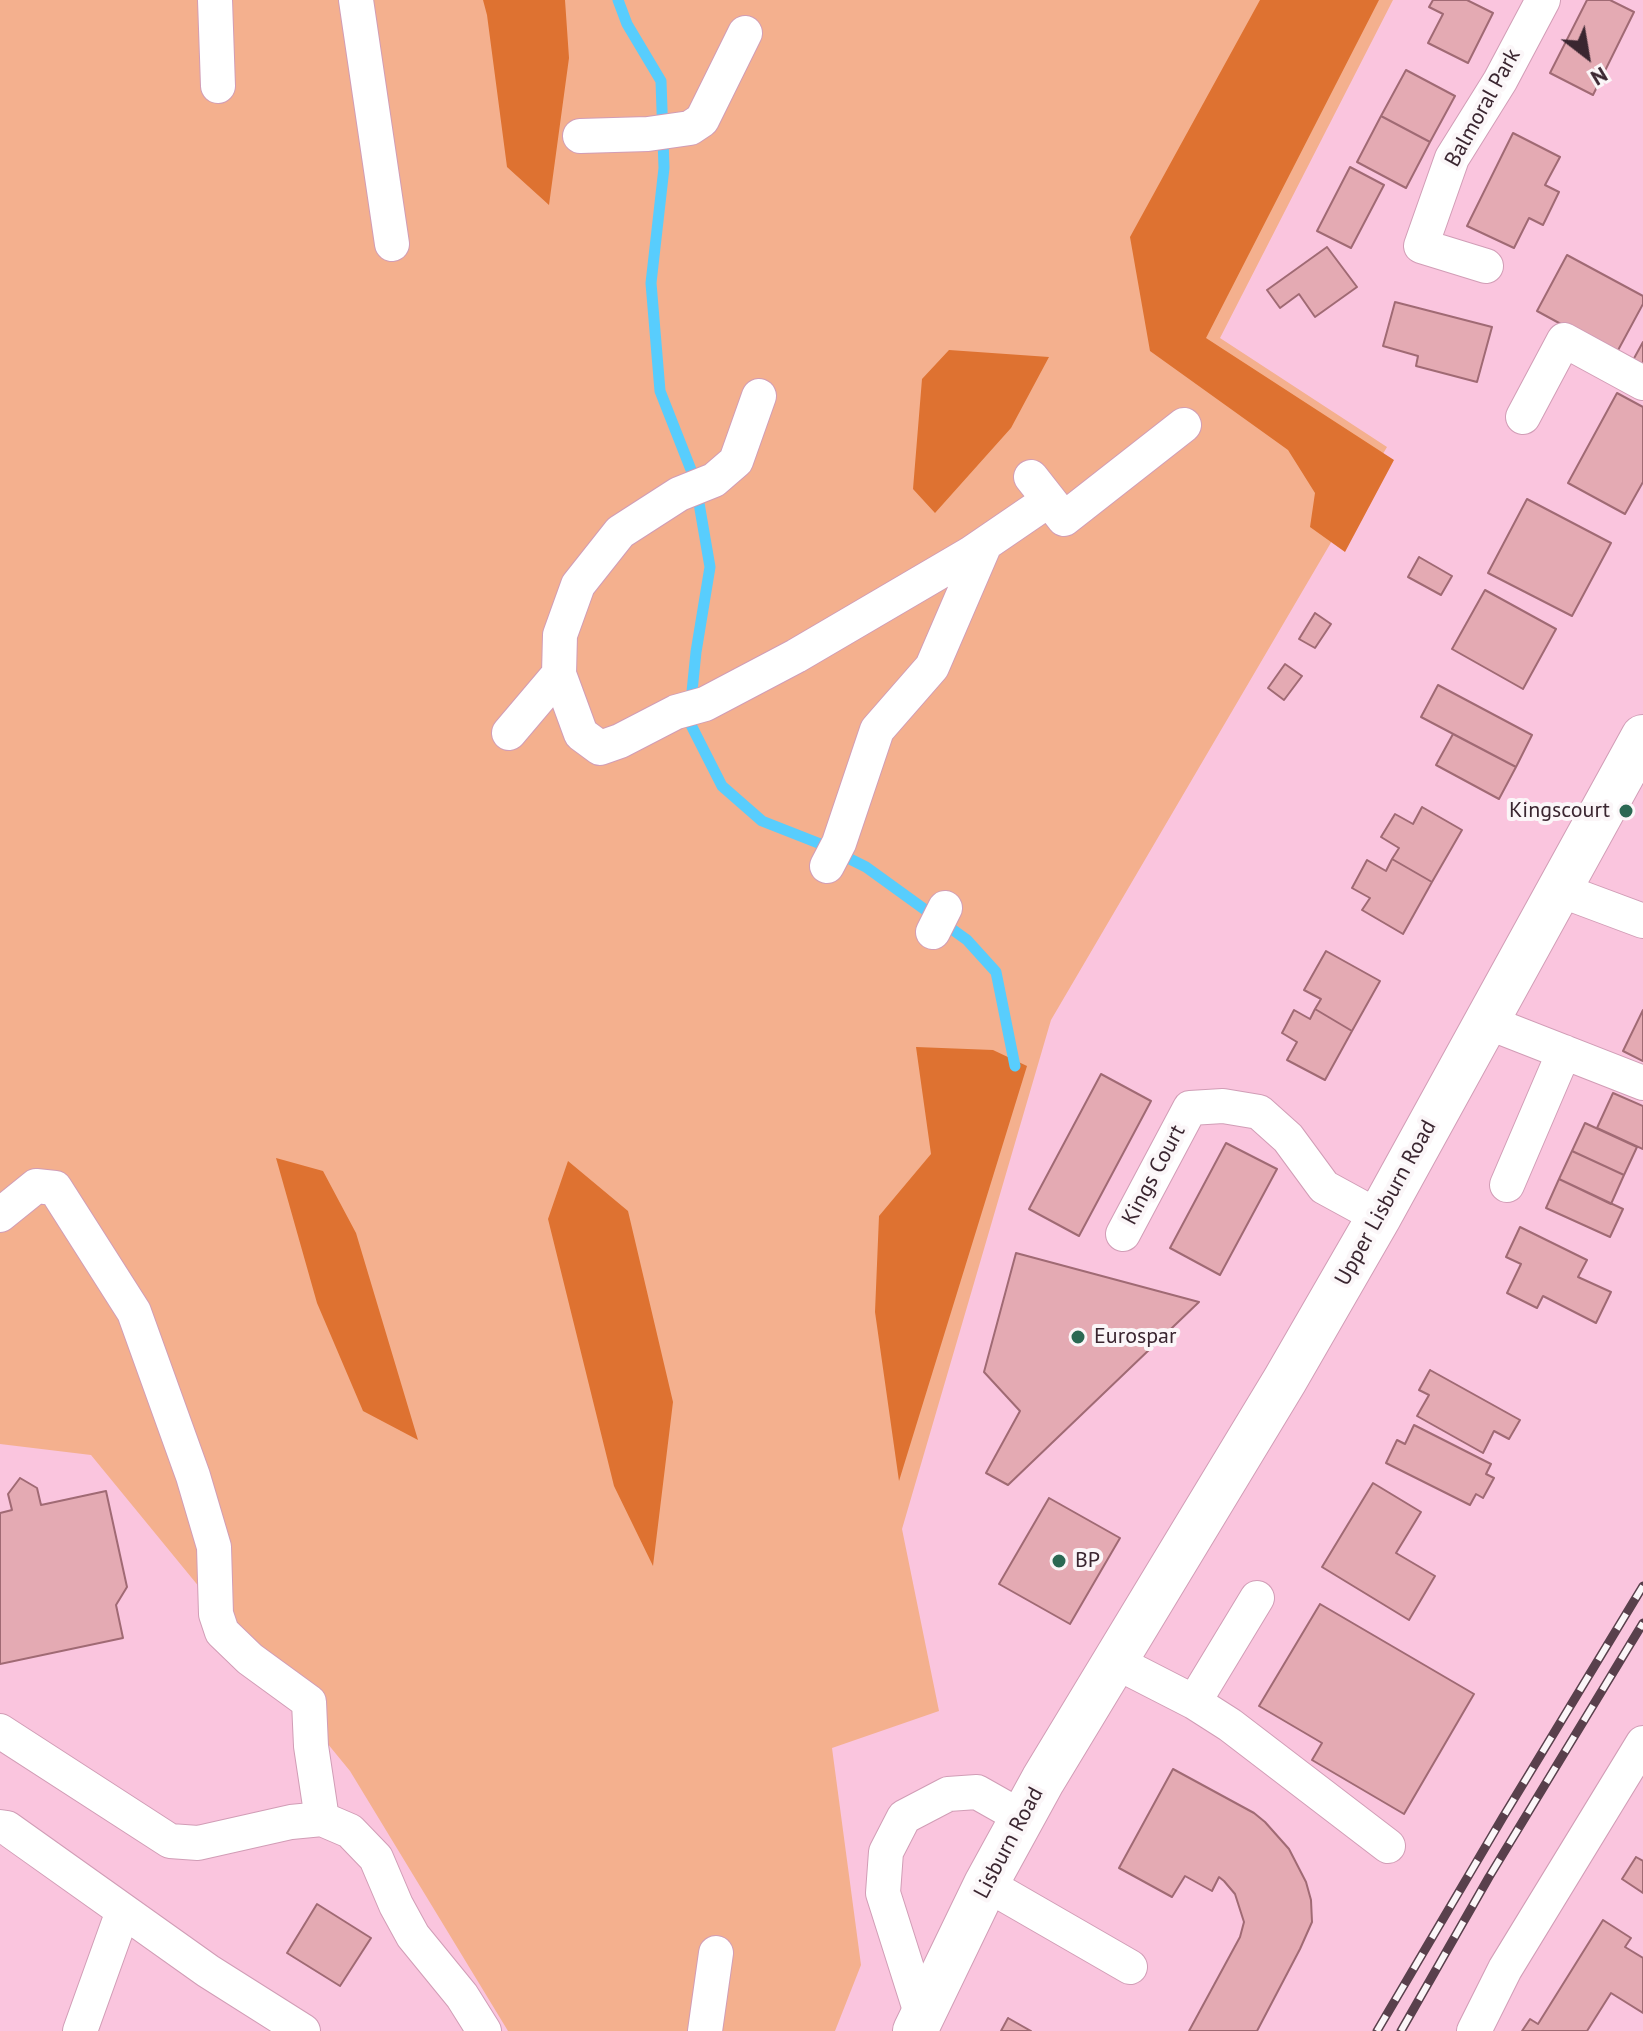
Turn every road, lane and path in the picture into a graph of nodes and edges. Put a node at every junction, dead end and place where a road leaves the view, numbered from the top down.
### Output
1 (215, 0) edge
2 (356, 0) edge
3 (1543, 0) edge
4 (745, 33) dead end
5 (218, 86) dead end
6 (580, 136) dead end
7 (392, 244) dead end
8 (1486, 266) dead end
9 (1643, 383) edge
10 (759, 396) dead end
11 (1523, 417) dead end
12 (1184, 425) dead end
13 (985, 544) junction
14 (559, 674) junction
15 (509, 733) dead end
16 (1641, 746) edge
17 (833, 854) dead end
18 (1560, 890) junction
19 (1643, 921) edge
20 (1487, 1022) junction
21 (1564, 1052) junction
22 (1643, 1083) edge
23 (1507, 1185) dead end
24 (0, 1215) edge
25 (1379, 1217) junction
26 (1123, 1234) dead end
27 (1257, 1598) dead end
28 (1114, 1661) junction
29 (1194, 1702) junction
30 (0, 1731) edge
31 (1638, 1761) edge
32 (1023, 1818) junction
33 (322, 1819) junction
34 (2, 1826) edge
35 (1388, 1846) dead end
36 (986, 1884) junction
37 (123, 1911) junction
38 (716, 1953) dead end
39 (1130, 1967) dead end
40 (918, 2023) edge
41 (80, 2031) edge
42 (303, 2031) edge
43 (484, 2031) edge
44 (705, 2031) edge
45 (1474, 2031) edge

1 - 5 street
2 - 7 street
3 - 8 street, Balmoral Park
4 - 6 street
9 - 11 street
10 - 14 street
12 - 13 street
13 - 14 street
13 - 17 street
14 - 15 street
16 - 18 main road, Upper Lisburn Road
18 - 19 street
18 - 20 main road, Upper Lisburn Road
20 - 21 street
20 - 25 main road, Upper Lisburn Road
21 - 22 street
21 - 23 street
24 - 33 street
25 - 26 street, Kings Court
25 - 28 main road, Upper Lisburn Road
27 - 29 street
28 - 29 street
28 - 32 main road, Lisburn Road
29 - 35 street
30 - 33 street
31 - 45 street
32 - 36 main road, Lisburn Road
32 - 40 street
33 - 43 street
34 - 37 street
36 - 39 street
36 - 40 main road, Lisburn Road
37 - 41 street
37 - 42 street
38 - 44 street

